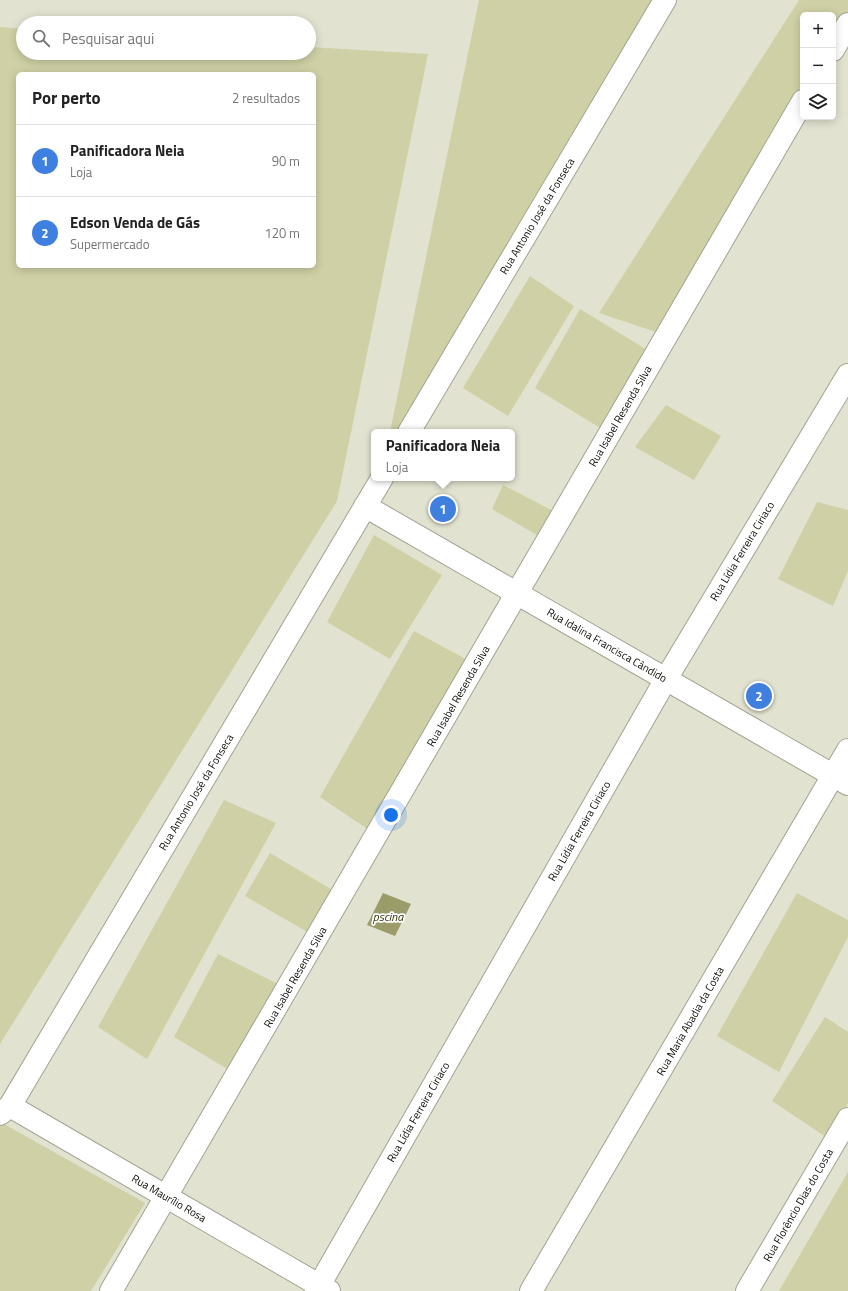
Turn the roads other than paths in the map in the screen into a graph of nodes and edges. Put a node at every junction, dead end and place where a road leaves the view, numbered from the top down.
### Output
1 (664, 0) edge
2 (848, 24) edge
3 (834, 48) edge
4 (800, 106) edge
5 (848, 375) edge
6 (411, 429) edge
7 (380, 481) edge
8 (365, 506) junction
9 (517, 594) junction
10 (666, 679) junction
11 (848, 750) edge
12 (840, 780) edge
13 (5, 1110) edge
14 (848, 1119) edge
15 (167, 1197) junction
16 (321, 1289) edge
17 (111, 1291) edge
18 (532, 1291) edge
19 (747, 1291) edge

1 - 6 street, Rua Antonio José da Fonseca
2 - 3 street
4 - 9 street, Rua Isabel Resenda Silva
5 - 10 street, Rua Lídia Ferreira Ciriaco
7 - 8 street, Rua Antonio José da Fonseca
8 - 9 street, Rua Idalina Francisca Cândido
8 - 13 street, Rua Antonio José da Fonseca
9 - 10 street, Rua Idalina Francisca Cândido
9 - 15 street, Rua Isabel Resenda Silva
10 - 12 street, Rua Idalina Francisca Cândido
10 - 16 street, Rua Lídia Ferreira Ciriaco
11 - 12 street, Rua Maria Abadia da Costa
12 - 18 street, Rua Maria Abadia da Costa
13 - 15 street, Rua Maurílio Rosa
14 - 19 street, Rua Florêncio Dias do Costa
15 - 16 street, Rua Maurílio Rosa
15 - 17 street, Rua Isabel Resenda Silva

